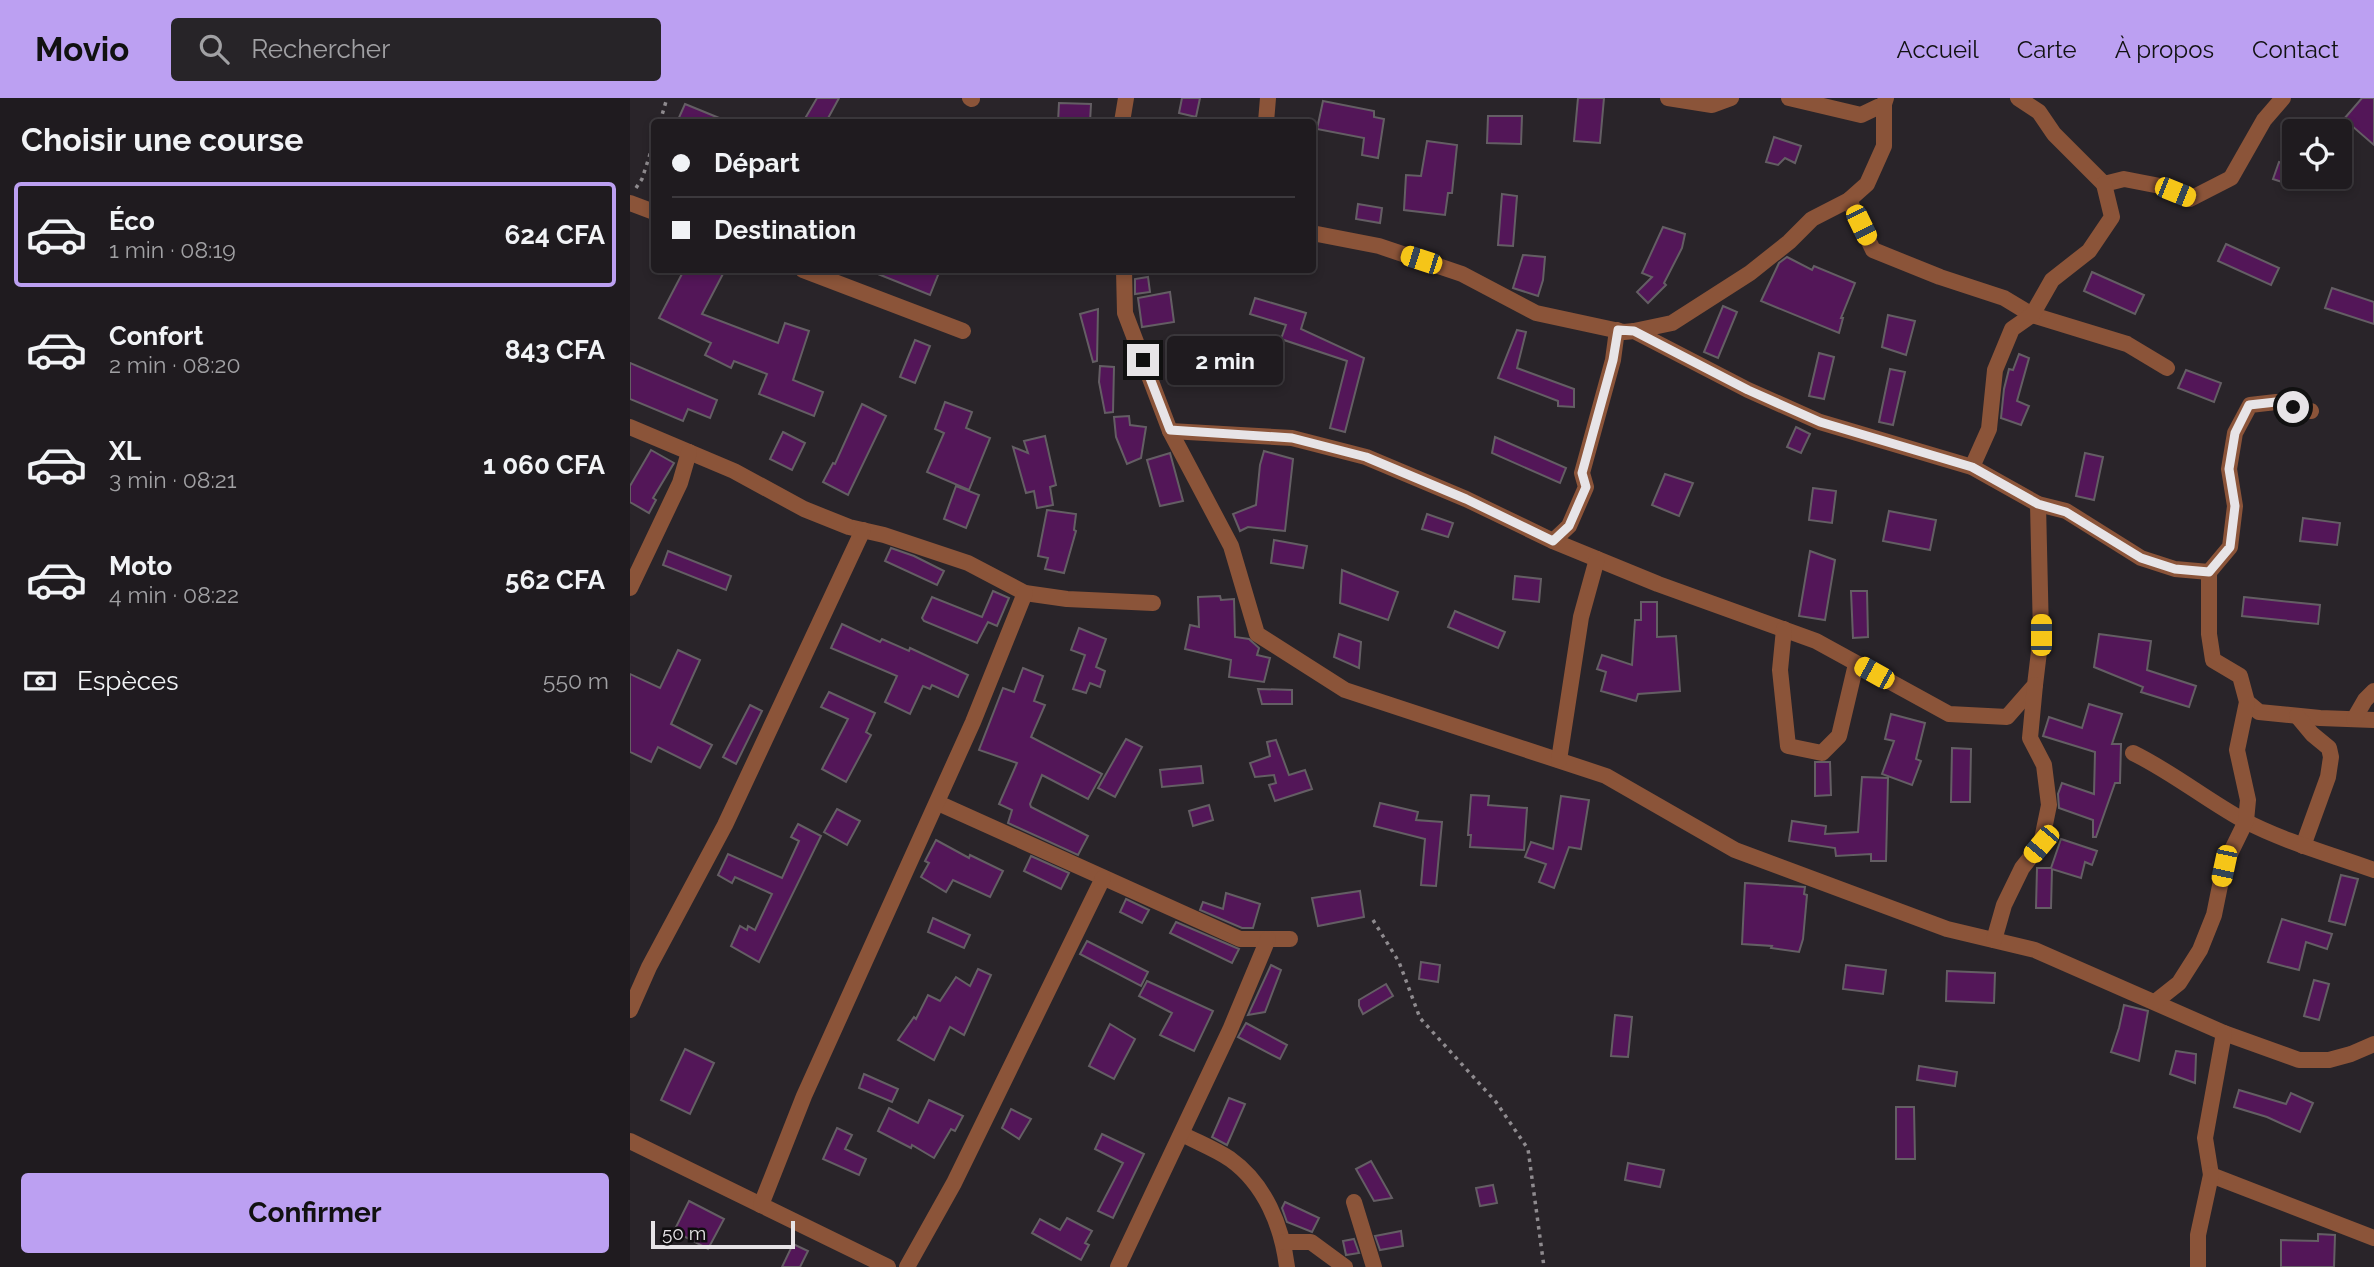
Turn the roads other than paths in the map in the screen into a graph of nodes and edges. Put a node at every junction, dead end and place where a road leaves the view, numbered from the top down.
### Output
1 (1126, 98) edge
2 (1268, 98) edge
3 (1668, 98) edge
4 (1731, 98) edge
5 (1789, 98) edge
6 (2018, 98) edge
7 (2283, 98) edge
8 (1696, 100) edge
9 (1885, 101) edge
10 (1122, 119) edge
11 (1266, 119) edge
12 (2104, 184) junction
13 (1849, 200) junction
14 (630, 203) edge
15 (651, 211) edge
16 (1316, 234) edge
17 (811, 273) edge
18 (1124, 273) edge
19 (2032, 315) junction
20 (963, 331) dead end
21 (1626, 331) junction
22 (2167, 368) dead end
23 (2311, 411) dead end
24 (630, 427) edge
25 (1170, 430) junction
26 (689, 452) junction
27 (1972, 467) junction
28 (2038, 504) junction
29 (863, 530) junction
30 (1553, 541) junction
31 (1597, 559) junction
32 (2209, 572) junction
33 (630, 588) edge
34 (1026, 593) junction
35 (1153, 603) dead end
36 (1784, 629) junction
37 (1856, 664) junction
38 (2035, 685) junction
39 (2374, 691) edge
40 (2247, 702) junction
41 (2297, 716) junction
42 (2007, 717) junction
43 (2354, 719) junction
44 (2374, 720) edge
45 (2030, 738) junction
46 (2133, 753) dead end
47 (1559, 760) junction
48 (938, 803) junction
49 (2246, 821) junction
50 (2303, 846) junction
51 (2374, 870) edge
52 (1103, 878) junction
53 (1268, 939) junction
54 (1290, 939) dead end
55 (1994, 940) junction
56 (2155, 1002) junction
57 (630, 1010) edge
58 (2224, 1032) junction
59 (2374, 1044) edge
60 (1181, 1133) junction
61 (630, 1141) edge
62 (2211, 1175) junction
63 (1354, 1202) dead end
64 (761, 1205) junction
65 (2374, 1238) edge
66 (1284, 1242) junction
67 (888, 1267) edge
68 (907, 1267) edge
69 (1118, 1267) edge
70 (1287, 1267) edge
71 (1345, 1267) edge
72 (1374, 1267) edge
73 (2198, 1267) edge

1 - 10 street
2 - 11 street
3 - 8 street
4 - 8 street
5 - 9 street
6 - 12 street
7 - 12 street
9 - 13 street
12 - 19 street
13 - 19 street
13 - 21 street
14 - 15 street
16 - 21 street
17 - 20 street
18 - 25 street
19 - 22 street
19 - 27 street
21 - 27 street
21 - 30 street
23 - 32 street
24 - 26 street
25 - 30 street
25 - 47 street
26 - 29 street
26 - 33 street
27 - 28 street
28 - 32 street
28 - 38 street
29 - 34 street
29 - 57 street
30 - 31 street
31 - 36 street
31 - 47 street
32 - 40 street
34 - 35 street
34 - 48 street
36 - 37 street
36 - 37 street
37 - 42 street
38 - 42 street
38 - 45 street
39 - 43 street
40 - 41 street
40 - 49 street
41 - 43 street
41 - 50 street
42 - 45 street
43 - 44 street
45 - 55 street
46 - 49 street
47 - 55 street
48 - 52 street
48 - 64 street
49 - 50 street
49 - 56 street
50 - 51 street
52 - 53 street
52 - 68 street
53 - 54 street
53 - 60 street
55 - 56 street
56 - 58 street
58 - 59 street
58 - 62 street
60 - 66 street
60 - 69 street
61 - 64 street
62 - 65 street
62 - 73 street
63 - 72 street
64 - 67 street
66 - 70 street
66 - 71 street

